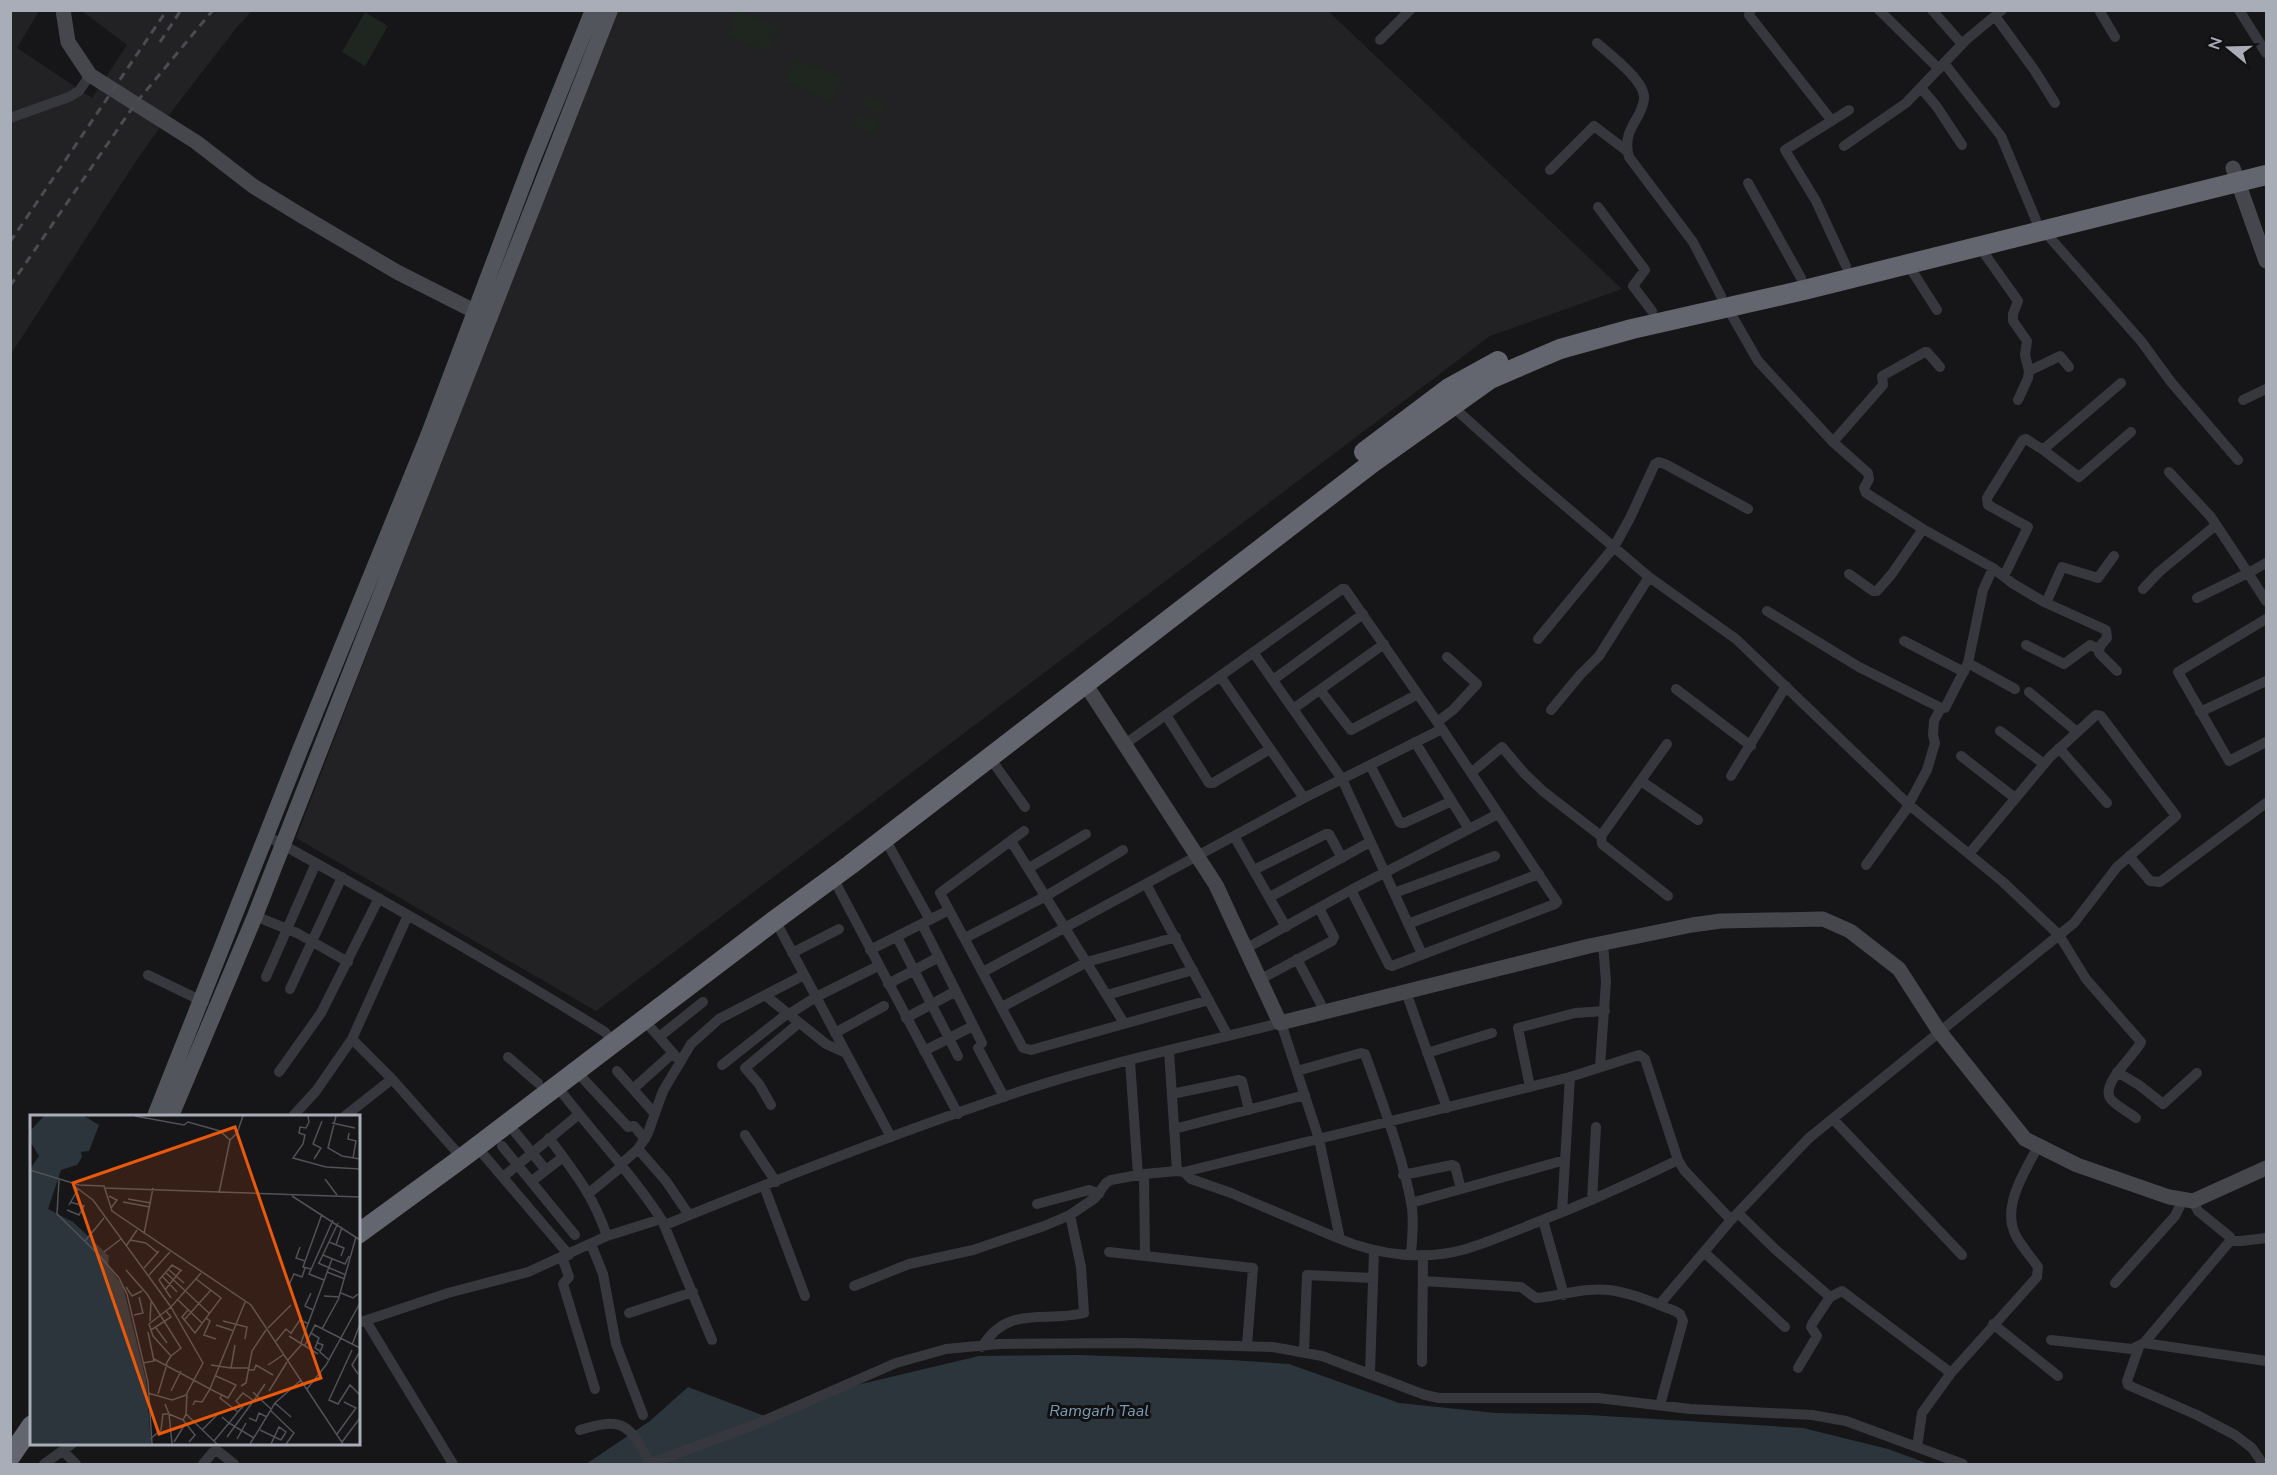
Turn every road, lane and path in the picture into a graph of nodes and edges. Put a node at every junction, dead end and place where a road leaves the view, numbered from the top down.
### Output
1 (63, 10) edge
2 (593, 10) edge
3 (610, 10) edge
4 (1410, 10) edge
5 (1751, 10) edge
6 (1879, 10) edge
7 (1932, 10) edge
8 (2099, 10) edge
9 (2239, 10) edge
10 (1999, 13) edge
11 (2115, 37) dead end
12 (1380, 40) dead end
13 (1597, 43) dead end
14 (1962, 44) junction
15 (2266, 53) edge
16 (1942, 66) junction
17 (90, 75) junction
18 (1921, 88) junction
19 (2055, 104) dead end
20 (1849, 110) dead end
21 (10, 118) edge
22 (1832, 120) junction
23 (1962, 145) dead end
24 (1844, 146) dead end
25 (1627, 151) junction
26 (2266, 162) edge
27 (1550, 170) dead end
28 (2236, 174) junction
29 (2266, 175) edge
30 (1748, 183) dead end
31 (1598, 207) dead end
32 (2040, 226) junction
33 (1979, 246) junction
34 (2266, 261) edge
35 (1907, 263) junction
36 (1846, 266) junction
37 (1801, 278) junction
38 (1724, 302) junction
39 (1937, 310) dead end
40 (1652, 312) junction
41 (483, 316) junction
42 (1940, 367) dead end
43 (2069, 367) dead end
44 (2029, 371) junction
45 (2121, 383) dead end
46 (2266, 388) edge
47 (2018, 399) dead end
48 (2243, 400) dead end
49 (1452, 406) junction
50 (2131, 432) dead end
51 (1833, 441) junction
52 (2042, 449) junction
53 (2238, 460) dead end
54 (2169, 472) dead end
55 (1748, 509) dead end
56 (2216, 525) junction
57 (1923, 529) junction
58 (1614, 547) junction
59 (2114, 556) dead end
60 (2266, 563) edge
61 (1993, 568) junction
62 (2248, 573) junction
63 (1849, 574) dead end
64 (2004, 576) junction
65 (1649, 577) junction
66 (2143, 589) dead end
67 (2197, 598) dead end
68 (2266, 601) edge
69 (2046, 603) junction
70 (1767, 611) dead end
71 (1363, 614) junction
72 (2266, 619) edge
73 (1538, 639) dead end
74 (1904, 642) dead end
75 (1384, 644) junction
76 (2026, 645) dead end
77 (2099, 649) junction
78 (1253, 652) junction
79 (1447, 657) dead end
80 (1966, 667) junction
81 (2117, 671) dead end
82 (1220, 676) junction
83 (1273, 680) junction
84 (2266, 681) edge
85 (1086, 685) junction
86 (1786, 687) junction
87 (1676, 689) dead end
88 (2015, 689) dead end
89 (1320, 690) junction
90 (2029, 692) dead end
91 (1418, 694) junction
92 (1941, 708) junction
93 (1293, 709) junction
94 (1551, 710) dead end
95 (2200, 712) junction
96 (1166, 715) junction
97 (1440, 725) junction
98 (2000, 731) dead end
99 (2076, 731) junction
100 (1415, 742) junction
101 (2266, 742) edge
102 (1125, 744) junction
103 (1667, 744) dead end
104 (1751, 746) junction
105 (2059, 748) junction
106 (1270, 749) junction
107 (1961, 756) dead end
108 (990, 758) junction
109 (2043, 764) junction
110 (1371, 765) junction
111 (1471, 773) junction
112 (1731, 776) dead end
113 (1342, 779) junction
114 (1641, 781) junction
115 (1304, 798) junction
116 (2015, 798) junction
117 (1452, 801) junction
118 (2107, 802) dead end
119 (2266, 803) edge
120 (1908, 804) junction
121 (1025, 807) dead end
122 (1498, 814) junction
123 (1698, 820) dead end
124 (1469, 829) junction
125 (1024, 831) dead end
126 (1086, 834) dead end
127 (267, 836) junction
128 (1234, 836) junction
129 (1601, 836) junction
130 (885, 839) junction
131 (1011, 841) junction
132 (1370, 842) junction
133 (283, 845) junction
134 (1124, 850) dead end
135 (1969, 854) junction
136 (1197, 856) junction
137 (1495, 856) dead end
138 (2129, 856) junction
139 (1342, 858) junction
140 (316, 863) junction
141 (1866, 865) dead end
142 (1029, 868) junction
143 (1254, 870) junction
144 (1384, 873) junction
145 (1539, 874) junction
146 (342, 877) junction
147 (832, 878) junction
148 (1146, 884) junction
149 (1351, 890) junction
150 (1394, 892) junction
151 (1046, 896) junction
152 (1668, 896) dead end
153 (1270, 897) junction
154 (379, 898) junction
155 (1319, 908) junction
156 (949, 910) junction
157 (408, 915) junction
158 (255, 916) junction
159 (775, 920) junction
160 (926, 922) junction
161 (1408, 924) junction
162 (1286, 927) junction
163 (1066, 928) junction
164 (288, 929) junction
165 (839, 929) dead end
166 (2059, 935) junction
167 (897, 937) junction
168 (1176, 937) junction
169 (965, 938) junction
170 (312, 942) junction
171 (1603, 943) junction
172 (1245, 949) junction
173 (870, 950) junction
174 (792, 953) junction
175 (1422, 954) junction
176 (939, 957) junction
177 (1298, 959) junction
178 (348, 962) junction
179 (1087, 962) junction
180 (878, 966) junction
181 (914, 970) junction
182 (1193, 970) junction
183 (983, 972) junction
184 (148, 975) dead end
185 (804, 975) junction
186 (266, 977) dead end
187 (1259, 980) junction
188 (888, 984) junction
189 (290, 989) dead end
190 (956, 991) junction
191 (1406, 992) junction
192 (1107, 995) junction
193 (766, 996) junction
194 (816, 997) junction
195 (1209, 1000) junction
196 (703, 1002) dead end
197 (209, 1004) junction
198 (931, 1004) junction
199 (884, 1006) dead end
200 (1002, 1007) junction
201 (1605, 1011) junction
202 (1324, 1012) junction
203 (788, 1014) junction
204 (906, 1018) junction
205 (643, 1019) junction
206 (799, 1023) junction
207 (1124, 1023) junction
208 (1281, 1023) junction
209 (974, 1026) junction
210 (1939, 1031) junction
211 (835, 1033) junction
212 (1492, 1033) dead end
213 (1228, 1036) junction
214 (609, 1037) junction
215 (659, 1037) junction
216 (949, 1038) junction
217 (352, 1039) junction
218 (924, 1051) junction
219 (1169, 1051) junction
220 (846, 1053) junction
221 (1427, 1053) junction
222 (958, 1056) dead end
223 (508, 1057) dead end
224 (677, 1057) junction
225 (1130, 1061) junction
226 (722, 1065) dead end
227 (1600, 1066) junction
228 (576, 1071) junction
229 (617, 1071) dead end
230 (1297, 1071) junction
231 (279, 1072) dead end
232 (2117, 1072) junction
233 (2197, 1073) dead end
234 (1570, 1077) junction
235 (392, 1079) junction
236 (547, 1084) junction
237 (1530, 1087) junction
238 (633, 1089) junction
239 (1172, 1094) junction
240 (1305, 1095) junction
241 (1004, 1097) junction
242 (771, 1105) dead end
243 (1447, 1108) junction
244 (1250, 1110) junction
245 (655, 1114) junction
246 (958, 1114) junction
247 (155, 1115) edge
248 (171, 1115) edge
249 (294, 1115) edge
250 (346, 1115) edge
251 (578, 1115) junction
252 (2136, 1118) dead end
253 (1833, 1119) junction
254 (1388, 1121) junction
255 (1596, 1127) dead end
256 (1174, 1129) junction
257 (515, 1132) dead end
258 (745, 1135) dead end
259 (891, 1137) junction
260 (549, 1138) junction
261 (645, 1139) junction
262 (1319, 1139) junction
263 (502, 1146) dead end
264 (2038, 1147) junction
265 (638, 1149) junction
266 (464, 1151) junction
267 (532, 1152) junction
268 (563, 1157) junction
269 (1565, 1160) junction
270 (1678, 1160) junction
271 (518, 1164) junction
272 (621, 1166) junction
273 (2266, 1168) edge
274 (546, 1170) junction
275 (1181, 1171) junction
276 (1141, 1175) junction
277 (1403, 1175) junction
278 (503, 1177) junction
279 (531, 1181) junction
280 (776, 1182) junction
281 (764, 1186) junction
282 (1461, 1189) junction
283 (590, 1193) junction
284 (1100, 1194) junction
285 (543, 1196) junction
286 (1592, 1200) junction
287 (2186, 1200) junction
288 (1410, 1203) junction
289 (1036, 1204) dead end
290 (529, 1208) junction
291 (1562, 1212) junction
292 (689, 1215) junction
293 (1070, 1215) junction
294 (1735, 1217) junction
295 (360, 1218) edge
296 (1543, 1220) junction
297 (663, 1222) junction
298 (360, 1232) edge
299 (575, 1235) dead end
300 (607, 1236) junction
301 (2266, 1238) edge
302 (1340, 1239) junction
303 (2230, 1241) junction
304 (591, 1244) junction
305 (1374, 1251) junction
306 (1109, 1252) dead end
307 (1704, 1252) junction
308 (1411, 1254) junction
309 (1145, 1255) junction
310 (1423, 1255) junction
311 (1962, 1255) dead end
312 (566, 1256) junction
313 (1373, 1278) junction
314 (1423, 1281) junction
315 (2115, 1283) dead end
316 (854, 1287) dead end
317 (693, 1293) junction
318 (1564, 1295) junction
319 (805, 1296) dead end
320 (1830, 1297) junction
321 (1659, 1305) junction
322 (629, 1313) dead end
323 (362, 1322) edge
324 (1993, 1324) junction
325 (1785, 1327) dead end
326 (712, 1340) dead end
327 (2051, 1340) dead end
328 (1244, 1345) junction
329 (2141, 1345) junction
330 (982, 1347) junction
331 (1304, 1352) junction
332 (2266, 1361) edge
333 (1422, 1362) dead end
334 (1798, 1368) dead end
335 (1370, 1373) junction
336 (1951, 1373) junction
337 (2058, 1376) dead end
338 (595, 1389) dead end
339 (1660, 1405) junction
340 (643, 1415) dead end
341 (30, 1428) edge
342 (580, 1430) dead end
343 (32, 1445) edge
344 (70, 1445) edge
345 (1917, 1447) junction
346 (63, 1451) junction
347 (10, 1457) edge
348 (51, 1462) edge
349 (18, 1464) edge
350 (76, 1464) edge
351 (203, 1464) edge
352 (234, 1464) edge
353 (453, 1464) edge
354 (649, 1464) edge
355 (1963, 1464) edge
356 (2263, 1464) edge

1 - 17 street
2 - 41 main road
3 - 41 main road
4 - 12 street
5 - 22 street
6 - 16 street
7 - 14 street
8 - 11 street
9 - 15 street
10 - 14 street
10 - 19 street
13 - 25 street
14 - 16 street
16 - 18 street
16 - 32 street
17 - 21 street
17 - 41 street
18 - 23 street
18 - 24 street
20 - 22 street
22 - 36 street
25 - 27 street
25 - 38 street
26 - 28 highway
28 - 29 highway
28 - 32 highway
28 - 34 street
30 - 37 street
31 - 40 street
32 - 33 highway
32 - 36 highway
32 - 53 street
33 - 35 highway
33 - 44 street
35 - 38 highway
35 - 39 street
36 - 37 highway
37 - 38 highway
38 - 40 highway
38 - 49 highway
38 - 51 street
40 - 214 highway
41 - 127 main road
41 - 133 main road
42 - 51 street
43 - 44 street
44 - 47 street
45 - 52 street
46 - 48 street
49 - 58 street
49 - 85 highway
50 - 52 street
51 - 57 street
52 - 64 street
54 - 56 street
55 - 58 street
56 - 62 street
56 - 66 street
57 - 61 street
57 - 63 street
58 - 65 street
58 - 73 street
59 - 69 street
60 - 62 street
61 - 64 street
61 - 80 street
62 - 67 street
62 - 68 street
64 - 69 street
65 - 86 street
65 - 94 street
69 - 77 street
70 - 92 street
71 - 75 street
71 - 78 street
71 - 83 street
72 - 95 street
74 - 80 street
75 - 89 street
75 - 91 street
76 - 77 street
77 - 81 street
78 - 82 street
78 - 83 street
79 - 97 street
80 - 88 street
80 - 92 street
82 - 96 street
82 - 106 street
83 - 93 street
84 - 95 street
85 - 102 street
85 - 108 highway
86 - 104 street
86 - 120 street
87 - 104 street
89 - 91 street
89 - 93 street
90 - 99 street
91 - 97 street
92 - 120 street
93 - 113 street
95 - 101 street
96 - 102 street
96 - 106 street
97 - 100 street
97 - 111 street
98 - 109 street
99 - 105 street
99 - 138 street
100 - 110 street
100 - 117 street
102 - 136 street
103 - 114 street
104 - 112 street
105 - 109 street
105 - 118 street
106 - 115 street
107 - 116 street
108 - 121 street
108 - 130 highway
109 - 116 street
110 - 113 street
110 - 117 street
111 - 122 street
111 - 129 street
113 - 115 street
113 - 132 street
114 - 123 street
114 - 129 street
115 - 128 street
116 - 135 street
117 - 124 street
119 - 138 street
120 - 135 street
120 - 141 street
122 - 124 street
122 - 145 street
124 - 144 street
125 - 131 street
126 - 142 street
127 - 133 street
127 - 197 main road
128 - 136 street
128 - 143 street
129 - 152 street
130 - 147 highway
130 - 160 street
131 - 142 street
131 - 156 street
132 - 139 street
132 - 144 street
133 - 140 street
133 - 158 main road
134 - 151 street
135 - 166 street
136 - 148 street
136 - 172 street
137 - 150 street
138 - 166 street
139 - 143 street
139 - 153 street
140 - 146 street
140 - 164 street
142 - 151 street
143 - 153 street
144 - 149 street
144 - 150 street
145 - 161 street
145 - 175 street
146 - 154 street
146 - 170 street
147 - 159 highway
147 - 173 street
148 - 163 street
148 - 168 street
149 - 155 street
149 - 175 street
150 - 161 street
151 - 163 street
151 - 169 street
153 - 162 street
154 - 157 street
154 - 178 street
155 - 162 street
155 - 177 street
156 - 160 street
156 - 169 street
157 - 214 street
157 - 217 street
158 - 164 street
158 - 197 main road
159 - 174 street
159 - 205 highway
160 - 167 street
160 - 176 street
161 - 175 street
162 - 172 street
163 - 179 street
163 - 183 street
164 - 170 street
164 - 186 street
165 - 174 street
166 - 210 street
166 - 232 street
167 - 173 street
167 - 181 street
168 - 179 street
168 - 182 street
169 - 183 street
170 - 178 street
170 - 189 street
171 - 191 street
171 - 201 street
171 - 210 street
172 - 187 street
173 - 180 street
174 - 185 street
176 - 181 street
176 - 190 street
177 - 187 street
177 - 202 street
178 - 231 street
179 - 192 street
179 - 200 street
180 - 188 street
180 - 194 street
181 - 188 street
181 - 198 street
182 - 192 street
182 - 195 street
183 - 200 street
184 - 197 street
185 - 193 street
185 - 194 street
187 - 208 street
188 - 204 street
190 - 198 street
190 - 209 street
191 - 202 street
191 - 221 street
192 - 207 street
193 - 203 street
193 - 224 street
194 - 203 street
194 - 211 street
195 - 207 street
195 - 213 street
196 - 215 street
197 - 247 main road
197 - 248 main road
198 - 204 street
198 - 216 street
199 - 211 street
200 - 207 street
201 - 227 street
201 - 237 street
202 - 208 street
203 - 206 street
203 - 226 street
204 - 218 street
205 - 214 highway
205 - 215 street
206 - 220 street
206 - 242 street
208 - 213 street
208 - 230 street
209 - 216 street
209 - 241 street
210 - 253 street
210 - 264 street
211 - 220 street
212 - 221 street
213 - 219 street
214 - 228 highway
214 - 236 highway
215 - 224 street
216 - 218 street
216 - 222 street
217 - 235 street
217 - 249 street
218 - 246 street
219 - 225 street
219 - 239 street
220 - 259 street
221 - 243 street
223 - 236 street
224 - 238 street
224 - 245 street
225 - 241 street
225 - 276 street
227 - 234 street
227 - 270 street
228 - 236 highway
228 - 261 street
229 - 238 street
230 - 240 street
230 - 254 street
232 - 233 street
232 - 252 street
234 - 237 street
234 - 269 street
235 - 250 street
235 - 266 street
236 - 251 street
236 - 266 highway
237 - 243 street
238 - 245 street
239 - 244 street
239 - 256 street
240 - 244 street
240 - 262 street
241 - 246 street
243 - 254 street
244 - 256 street
245 - 261 street
246 - 259 street
251 - 260 street
251 - 272 street
253 - 294 street
253 - 311 street
254 - 262 street
254 - 277 street
255 - 286 street
256 - 275 street
257 - 267 street
258 - 280 street
259 - 280 street
260 - 267 street
260 - 268 street
261 - 265 street
262 - 275 street
262 - 302 street
263 - 271 street
264 - 287 street
264 - 324 street
265 - 272 street
265 - 292 street
266 - 278 street
266 - 295 highway
266 - 298 highway
267 - 271 street
267 - 274 street
268 - 274 street
268 - 283 street
269 - 282 street
269 - 291 street
270 - 286 street
270 - 294 street
271 - 278 street
271 - 279 street
272 - 283 street
272 - 297 street
273 - 287 street
274 - 279 street
275 - 276 street
275 - 302 street
276 - 284 street
276 - 309 street
277 - 282 street
277 - 288 street
278 - 290 street
279 - 285 street
280 - 281 street
281 - 292 street
281 - 319 street
282 - 288 street
283 - 300 street
284 - 289 street
284 - 293 street
285 - 290 street
285 - 299 street
286 - 291 street
287 - 303 street
287 - 315 street
288 - 308 street
290 - 312 street
291 - 296 street
292 - 297 street
293 - 316 street
293 - 330 street
294 - 307 street
294 - 320 street
296 - 310 street
296 - 318 street
297 - 300 street
297 - 317 street
300 - 304 street
301 - 303 street
302 - 305 street
303 - 329 street
304 - 312 street
304 - 340 street
305 - 308 street
305 - 313 street
306 - 309 street
307 - 321 street
307 - 325 street
308 - 310 street
309 - 328 street
310 - 314 street
312 - 323 street
312 - 338 street
313 - 331 street
313 - 335 street
314 - 318 street
314 - 333 street
317 - 322 street
317 - 326 street
318 - 321 street
320 - 334 street
320 - 336 street
321 - 339 street
323 - 353 street
324 - 336 street
324 - 337 street
327 - 329 street
328 - 330 street
328 - 331 street
329 - 332 street
329 - 356 street
330 - 354 street
331 - 335 street
335 - 339 street
336 - 345 street
339 - 345 street
341 - 347 highway
342 - 354 street
343 - 349 highway
344 - 346 street
345 - 355 street
346 - 348 street
346 - 350 street
351 - 352 street

